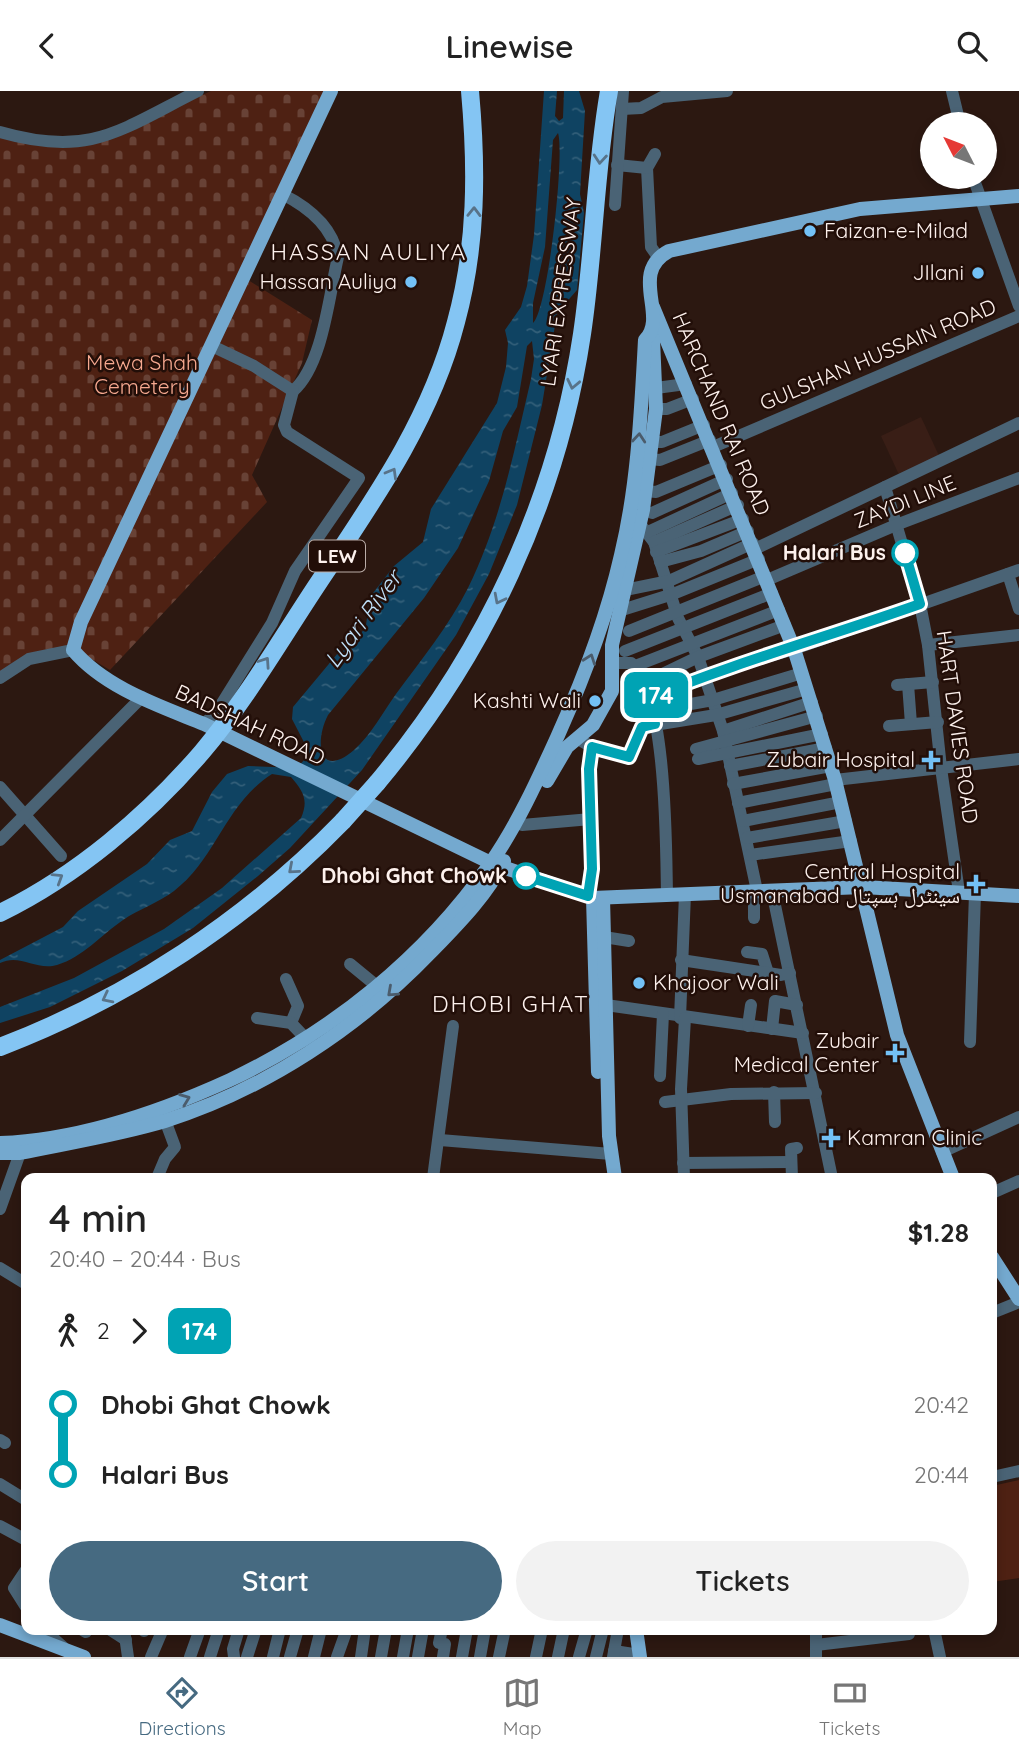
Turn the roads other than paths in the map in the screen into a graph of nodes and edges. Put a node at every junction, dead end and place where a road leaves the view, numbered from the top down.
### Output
1 (198, 91) edge
2 (331, 91) edge
3 (470, 91) edge
4 (609, 91) edge
5 (623, 91) edge
6 (727, 91) edge
7 (952, 91) edge
8 (622, 109) junction
9 (957, 112) edge
10 (0, 132) edge
11 (655, 155) dead end
12 (617, 165) junction
13 (647, 168) junction
14 (976, 189) edge
15 (282, 194) junction
16 (1019, 196) edge
17 (978, 198) junction
18 (615, 205) dead end
19 (654, 263) junction
20 (653, 306) junction
21 (1019, 306) edge
22 (1019, 316) edge
23 (649, 336) junction
24 (212, 346) junction
25 (686, 384) junction
26 (656, 388) junction
27 (293, 391) junction
28 (693, 399) junction
29 (656, 409) junction
30 (1019, 423) edge
31 (704, 425) junction
32 (652, 442) junction
33 (712, 443) junction
34 (649, 459) junction
35 (721, 465) junction
36 (1019, 478) edge
37 (885, 487) junction
38 (646, 491) junction
39 (652, 513) dead end
40 (744, 522) junction
41 (896, 525) junction
42 (652, 542) junction
43 (1013, 572) edge
44 (669, 581) junction
45 (768, 583) junction
46 (625, 590) junction
47 (673, 594) junction
48 (920, 604) junction
49 (1019, 609) edge
50 (622, 610) junction
51 (779, 610) junction
52 (676, 611) junction
53 (785, 625) junction
54 (684, 628) junction
55 (629, 631) dead end
56 (1019, 635) edge
57 (690, 643) junction
58 (928, 645) junction
59 (794, 649) junction
60 (74, 650) junction
61 (625, 652) dead end
62 (698, 657) junction
63 (612, 663) junction
64 (635, 666) junction
65 (802, 673) junction
66 (705, 675) junction
67 (0, 678) edge
68 (933, 682) junction
69 (644, 683) junction
70 (142, 697) junction
71 (713, 700) junction
72 (812, 702) junction
73 (652, 711) junction
74 (716, 715) junction
75 (938, 722) junction
76 (204, 724) junction
77 (911, 724) junction
78 (889, 726) dead end
79 (578, 739) junction
80 (824, 741) junction
81 (592, 747) junction
82 (726, 748) junction
83 (697, 754) dead end
84 (1019, 759) edge
85 (941, 768) junction
86 (834, 777) junction
87 (733, 784) junction
88 (0, 787) edge
89 (841, 802) junction
90 (738, 803) junction
91 (26, 817) junction
92 (591, 819) junction
93 (743, 821) junction
94 (846, 821) junction
95 (522, 825) junction
96 (747, 838) junction
97 (0, 841) edge
98 (851, 841) junction
99 (750, 855) junction
100 (61, 856) dead end
101 (496, 865) junction
102 (863, 887) junction
103 (761, 891) junction
104 (959, 892) junction
105 (975, 893) junction
106 (685, 894) junction
107 (667, 895) junction
108 (1019, 896) edge
109 (595, 897) junction
110 (0, 913) edge
111 (754, 918) dead end
112 (604, 937) junction
113 (629, 941) dead end
114 (747, 952) dead end
115 (681, 960) junction
116 (350, 964) dead end
117 (768, 973) junction
118 (790, 973) junction
119 (286, 979) dead end
120 (378, 987) junction
121 (606, 1005) junction
122 (751, 1005) dead end
123 (797, 1005) junction
124 (663, 1014) junction
125 (257, 1018) dead end
126 (682, 1018) junction
127 (291, 1023) junction
128 (453, 1026) dead end
129 (748, 1026) junction
130 (772, 1029) junction
131 (803, 1033) junction
132 (970, 1041) dead end
133 (310, 1043) junction
134 (0, 1047) edge
135 (660, 1076) dead end
136 (774, 1092) junction
137 (816, 1093) junction
138 (665, 1102) dead end
139 (682, 1102) junction
140 (163, 1114) junction
141 (1019, 1117) edge
142 (775, 1122) dead end
143 (440, 1140) junction
144 (0, 1143) edge
145 (20, 1147) junction
146 (797, 1148) dead end
147 (942, 1152) junction
148 (0, 1153) edge
149 (607, 1154) junction
150 (791, 1162) junction
151 (683, 1163) junction
152 (159, 1173) edge
153 (434, 1173) edge
154 (607, 1173) edge
155 (613, 1173) edge
156 (684, 1173) edge
157 (792, 1173) edge
158 (831, 1173) edge
159 (951, 1173) edge
160 (1019, 1181) edge
161 (997, 1191) edge
162 (0, 1209) edge
163 (997, 1265) edge
164 (0, 1268) edge
165 (21, 1281) edge
166 (1019, 1301) edge
167 (997, 1311) edge
168 (1019, 1471) edge
169 (997, 1475) edge
170 (0, 1484) edge
171 (21, 1497) edge
172 (0, 1526) edge
173 (21, 1537) edge
174 (21, 1578) edge
175 (21, 1599) edge
176 (0, 1625) edge
177 (0, 1633) edge
178 (21, 1634) edge
179 (23, 1635) edge
180 (48, 1635) edge
181 (125, 1635) edge
182 (160, 1635) edge
183 (198, 1635) edge
184 (217, 1635) edge
185 (237, 1635) edge
186 (254, 1635) edge
187 (278, 1635) edge
188 (296, 1635) edge
189 (320, 1635) edge
190 (345, 1635) edge
191 (364, 1635) edge
192 (385, 1635) edge
193 (407, 1635) edge
194 (422, 1635) edge
195 (441, 1635) edge
196 (466, 1635) edge
197 (484, 1635) edge
198 (504, 1635) edge
199 (541, 1635) edge
200 (563, 1635) edge
201 (585, 1635) edge
202 (602, 1635) edge
203 (621, 1635) edge
204 (634, 1635) edge
205 (641, 1635) edge
206 (904, 1635) edge
207 (935, 1635) edge
208 (816, 1651) edge
209 (65, 1653) edge
210 (629, 1655) edge
211 (84, 1657) edge
212 (128, 1657) edge
213 (151, 1657) edge
214 (190, 1657) edge
215 (210, 1657) edge
216 (234, 1657) edge
217 (247, 1657) edge
218 (273, 1657) edge
219 (290, 1657) edge
220 (314, 1657) edge
221 (337, 1657) edge
222 (361, 1657) edge
223 (381, 1657) edge
224 (402, 1657) edge
225 (418, 1657) edge
226 (443, 1657) edge
227 (462, 1657) edge
228 (480, 1657) edge
229 (499, 1657) edge
230 (536, 1657) edge
231 (558, 1657) edge
232 (579, 1657) edge
233 (596, 1657) edge
234 (940, 1657) edge

1 - 10 street
2 - 15 main road
110 -> 3 highway, LEW, bridge
4 -> 134 highway, LYARI EXPRESSWAY, bridge
5 - 8 street
6 - 8 street
7 - 9 street
8 - 12 street
11 - 13 street
12 - 13 street
12 - 18 street
13 - 19 street
14 - 17 street
15 - 24 main road
15 - 27 street
16 - 17 main road
17 - 19 main road
17 - 21 street
19 - 20 main road
20 - 23 main road
20 - 25 main road, HARCHAND RAI ROAD
22 - 33 street, GULSHAN HUSSAIN ROAD
23 - 26 main road
101 -> 23 main road
24 - 27 street
24 - 60 main road
25 - 26 street
25 - 28 main road, HARCHAND RAI ROAD
26 - 29 main road
27 - 76 street
28 - 29 street
28 - 31 main road, HARCHAND RAI ROAD
29 - 32 main road
30 - 37 street
31 - 32 street
31 - 33 main road, HARCHAND RAI ROAD
32 - 34 main road
33 - 34 street, GULSHAN HUSSAIN ROAD
33 - 35 main road, HARCHAND RAI ROAD
34 - 38 main road
35 - 38 street
35 - 40 main road, HARCHAND RAI ROAD
36 - 41 street, ZAYDI LINE
37 - 40 street
37 - 41 street, HART DAVIES ROAD
38 - 42 main road
39 - 40 street
40 - 42 street
40 - 42 street
40 - 44 street
40 - 45 main road, HARCHAND RAI ROAD
40 - 47 street
41 - 45 street, ZAYDI LINE
41 - 48 street, HART DAVIES ROAD
42 - 44 street
42 - 46 main road
43 - 48 street
43 - 49 street
44 - 46 street
44 - 47 street
45 - 51 main road, HARCHAND RAI ROAD
45 - 52 street
45 - 54 street
46 - 50 main road
47 - 50 street
47 - 52 street
48 - 58 street, HART DAVIES ROAD
48 - 59 street
50 - 63 main road
51 - 53 main road, HARCHAND RAI ROAD
51 - 57 street
52 - 54 street
52 - 55 street
53 - 59 main road, HARCHAND RAI ROAD
53 - 62 street
54 - 57 street
54 - 61 street
56 - 58 street
57 - 62 street
57 - 64 street
58 - 68 street, HART DAVIES ROAD
59 - 65 main road, HARCHAND RAI ROAD
59 - 66 street
60 - 67 street
60 - 70 main road, BADSHAH ROAD
62 - 66 street
62 - 69 street
63 - 64 street
63 - 79 main road
64 - 69 street
65 - 71 street
65 - 72 main road, HARCHAND RAI ROAD
66 - 71 street
66 - 73 street
68 - 75 street, HART DAVIES ROAD
68 - 77 street
69 - 73 street
70 - 76 main road, BADSHAH ROAD
70 - 91 street
71 - 73 street
71 - 74 street
72 - 74 street
72 - 80 main road, HARCHAND RAI ROAD
72 - 82 street
73 - 74 street
73 - 81 street
73 - 107 street
74 - 82 street
75 - 77 street
75 - 85 street, HART DAVIES ROAD
76 - 101 main road, BADSHAH ROAD
77 - 78 street
79 - 81 street
79 - 95 main road
80 - 82 street
80 - 86 main road, HARCHAND RAI ROAD
81 - 92 street
82 - 83 street
82 - 87 street
84 - 85 street
85 - 86 street
85 - 104 street, HART DAVIES ROAD
86 - 87 street
86 - 89 main road, HARCHAND RAI ROAD
86 - 90 street
87 - 90 street
88 - 91 street
89 - 93 street
89 - 94 main road, HARCHAND RAI ROAD
90 - 93 street
91 - 97 street
91 - 100 street
92 - 95 street
92 - 109 street
93 - 96 street
94 - 96 street
94 - 98 main road, HARCHAND RAI ROAD
95 - 101 main road
96 - 99 street
98 - 99 street
98 - 102 main road, HARCHAND RAI ROAD
99 - 103 street
101 - 109 main road, BADSHAH ROAD
101 - 120 main road
101 -> 133 main road
102 - 103 main road, BADSHAH ROAD
102 - 104 main road, BADSHAH ROAD
102 - 147 main road, HARCHAND RAI ROAD
103 - 106 main road, BADSHAH ROAD
103 - 111 street
103 - 118 street
104 - 105 main road, BADSHAH ROAD
105 - 108 main road, BADSHAH ROAD
105 - 132 street
106 - 107 main road, BADSHAH ROAD
106 - 115 street
107 - 109 main road, BADSHAH ROAD
109 - 112 main road
109 - 149 main road
112 - 113 street
112 - 121 main road
114 - 117 street
115 - 117 street
115 - 126 street
116 - 120 street
117 - 118 street
118 - 123 street
119 - 127 street
120 - 133 main road
121 - 124 street
121 - 149 main road
122 - 129 street
123 - 130 street
123 - 131 street
124 - 126 street
124 - 135 street
125 - 127 street
126 - 129 street
126 - 139 street
127 - 133 street
128 - 143 street
129 - 130 street
130 - 131 street
131 - 137 street
133 - 140 main road
136 - 137 street
136 - 139 street
136 - 142 street
137 - 158 street
138 - 139 street
139 - 151 street
140 - 145 main road
140 - 152 street
141 - 147 street
143 - 149 street
143 - 153 street
144 - 145 main road
145 - 148 main road
145 - 162 street
146 - 150 street
147 - 159 main road, HARCHAND RAI ROAD
149 - 154 main road
149 - 155 main road
150 - 151 street
150 - 157 street
151 - 156 street
160 - 161 street
163 - 166 main road
164 - 165 street
166 - 167 street
168 - 169 street
170 - 171 street
172 - 173 street
174 - 175 street
176 - 178 main road
177 - 209 main road
179 - 209 main road
180 - 209 street
181 - 212 street
182 - 213 street
183 - 214 street
184 - 215 street
185 - 216 street
186 - 217 street
187 - 218 street
188 - 219 street
189 - 220 street
190 - 221 street
191 - 222 street
192 - 223 street
193 - 224 street
194 - 225 street
195 - 226 street
196 - 227 street
197 - 228 street
198 - 229 street
199 - 230 street
200 - 231 street
201 - 232 street
202 - 233 street
203 - 210 street
204 - 210 main road
205 - 210 main road
206 - 208 street
207 - 234 street
209 - 211 main road

